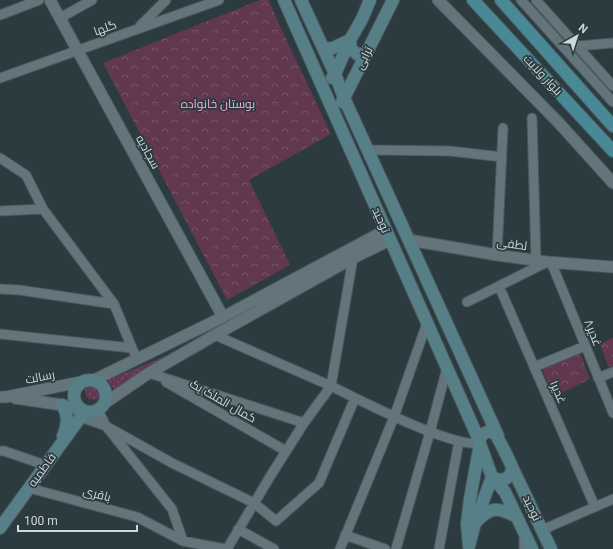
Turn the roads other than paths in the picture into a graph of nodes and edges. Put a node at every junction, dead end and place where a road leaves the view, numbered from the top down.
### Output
1 (39, 0) edge
2 (50, 0) edge
3 (92, 0) edge
4 (166, 0) edge
5 (219, 0) edge
6 (284, 0) edge
7 (301, 0) edge
8 (370, 0) edge
9 (393, 0) edge
10 (438, 0) edge
11 (473, 0) edge
12 (501, 0) edge
13 (522, 0) edge
14 (536, 0) edge
15 (0, 15) edge
16 (60, 18) junction
17 (138, 29) junction
18 (350, 40) junction
19 (613, 43) edge
20 (578, 46) junction
21 (324, 49) junction
22 (78, 50) junction
23 (366, 55) junction
24 (335, 74) junction
25 (0, 78) edge
26 (591, 78) junction
27 (613, 86) edge
28 (323, 89) junction
29 (580, 89) junction
30 (344, 98) junction
31 (613, 102) edge
32 (335, 115) junction
33 (532, 118) dead end
34 (613, 126) edge
35 (503, 128) dead end
36 (368, 150) junction
37 (613, 151) edge
38 (502, 157) junction
39 (0, 158) edge
40 (613, 182) edge
41 (43, 209) junction
42 (0, 211) edge
43 (388, 235) junction
44 (409, 240) junction
45 (497, 255) junction
46 (353, 258) junction
47 (545, 261) junction
48 (613, 267) edge
49 (499, 286) junction
50 (0, 289) edge
51 (467, 302) dead end
52 (114, 304) junction
53 (223, 317) junction
54 (427, 322) junction
55 (0, 334) edge
56 (215, 335) junction
57 (585, 346) junction
58 (134, 354) junction
59 (534, 367) junction
60 (447, 368) junction
61 (613, 372) edge
62 (149, 373) junction
63 (598, 378) junction
64 (89, 381) junction
65 (331, 386) junction
66 (3, 397) edge
67 (355, 398) junction
68 (62, 405) junction
69 (101, 407) junction
70 (82, 413) junction
71 (613, 413) edge
72 (394, 417) junction
73 (304, 423) junction
74 (106, 426) junction
75 (430, 432) junction
76 (498, 436) junction
77 (459, 441) junction
78 (479, 442) junction
79 (57, 450) junction
80 (0, 451) edge
81 (286, 451) junction
82 (45, 465) junction
83 (512, 467) junction
84 (493, 478) junction
85 (29, 488) junction
86 (613, 499) edge
87 (254, 503) junction
88 (595, 507) junction
89 (517, 517) junction
90 (475, 523) junction
91 (0, 528) edge
92 (238, 529) junction
93 (542, 530) junction
94 (524, 533) junction
95 (346, 535) junction
96 (183, 541) junction
97 (468, 548) edge
98 (226, 549) edge
99 (274, 549) edge
100 (340, 549) edge
101 (384, 549) edge
102 (396, 549) edge
103 (439, 549) edge
104 (524, 549) edge
105 (532, 549) edge
106 (551, 549) edge

1 - 15 street
2 - 16 street, سجادیه
3 - 16 street
4 - 17 street
5 - 17 street, گلها
6 - 28 main road, توحید
7 - 21 main road, توحید
8 - 18 main road, ترابی
9 - 23 main road, ترابی
10 - 40 street
11 - 37 main road, بلوار ولایت
12 - 29 main road, بلوار ولایت
13 - 26 street
14 - 20 street
16 - 22 street, سجادیه
17 - 22 street, گلها
18 - 21 main road
18 - 23 main road
18 - 24 main road, ترابی
19 - 20 street
20 - 27 street
21 - 24 main road, توحید
22 - 25 street, گلها
22 - 53 street, سجادیه
23 - 30 main road, ترابی
24 - 28 main road, ترابی
24 - 30 main road, توحید
26 - 29 street
26 - 31 street
28 - 32 main road, توحید
29 - 34 main road, بلوار ولایت
30 - 32 main road, ترابی
30 - 36 main road, توحید
32 - 43 main road, توحید
33 - 47 street
35 - 38 street
36 - 38 street
36 - 44 main road, توحید
38 - 45 street
39 - 41 street
41 - 42 street
41 - 52 street
43 - 44 main road
43 - 46 street
43 - 53 street, رسالت
43 - 54 main road, توحید
44 - 45 street, لطفی
44 - 76 main road, توحید
45 - 47 street, لطفی
46 - 56 street
46 - 65 street
47 - 48 street, لطفی
47 - 49 street
47 - 57 street, غدیر۸
49 - 51 street
49 - 59 street, غدیر۱
50 - 52 street
52 - 58 street
53 - 58 street, رسالت
54 - 60 main road, توحید
54 - 72 street
55 - 58 street
56 - 62 street
56 - 65 street
57 - 59 street
57 - 63 street, غدیر۸
58 - 64 street, رسالت
59 - 88 street, غدیر۱
60 - 75 street
60 - 78 main road, توحید
61 - 63 street
62 - 69 street
62 - 73 street
62 - 81 street, کمال الملک یک
63 - 71 street, غدیر۸
64 - 66 street, رسالت
64 - 69 main road
64 - 70 main road
65 - 67 street
65 - 73 street
66 - 68 street
67 - 72 street
67 - 87 street
68 - 70 street
68 - 79 main road
69 - 70 main road
69 - 74 street
70 - 74 street
70 - 79 main road, فاطمیه
72 - 75 street
72 - 95 street
73 - 81 street
74 - 87 street
74 - 96 street
75 - 77 street
75 - 102 street
76 - 78 main road
76 - 83 main road, توحید
77 - 78 street
77 - 103 street
78 - 84 main road, توحید
78 - 97 main road
79 - 82 main road, فاطمیه
80 - 82 street
81 - 87 street
82 - 85 main road, فاطمیه
83 - 84 main road
83 - 93 main road, توحید
84 - 89 main road, توحید
84 - 90 main road
85 - 91 main road, فاطمیه
85 - 96 street, باقری
86 - 88 street
87 - 92 street
88 - 93 street
89 - 90 main road
89 - 94 main road, توحید
90 - 97 main road
92 - 98 street
92 - 99 street
93 - 106 main road, توحید
94 - 104 street
94 - 105 main road, توحید
95 - 100 street
95 - 101 street
96 - 98 street, باقری

